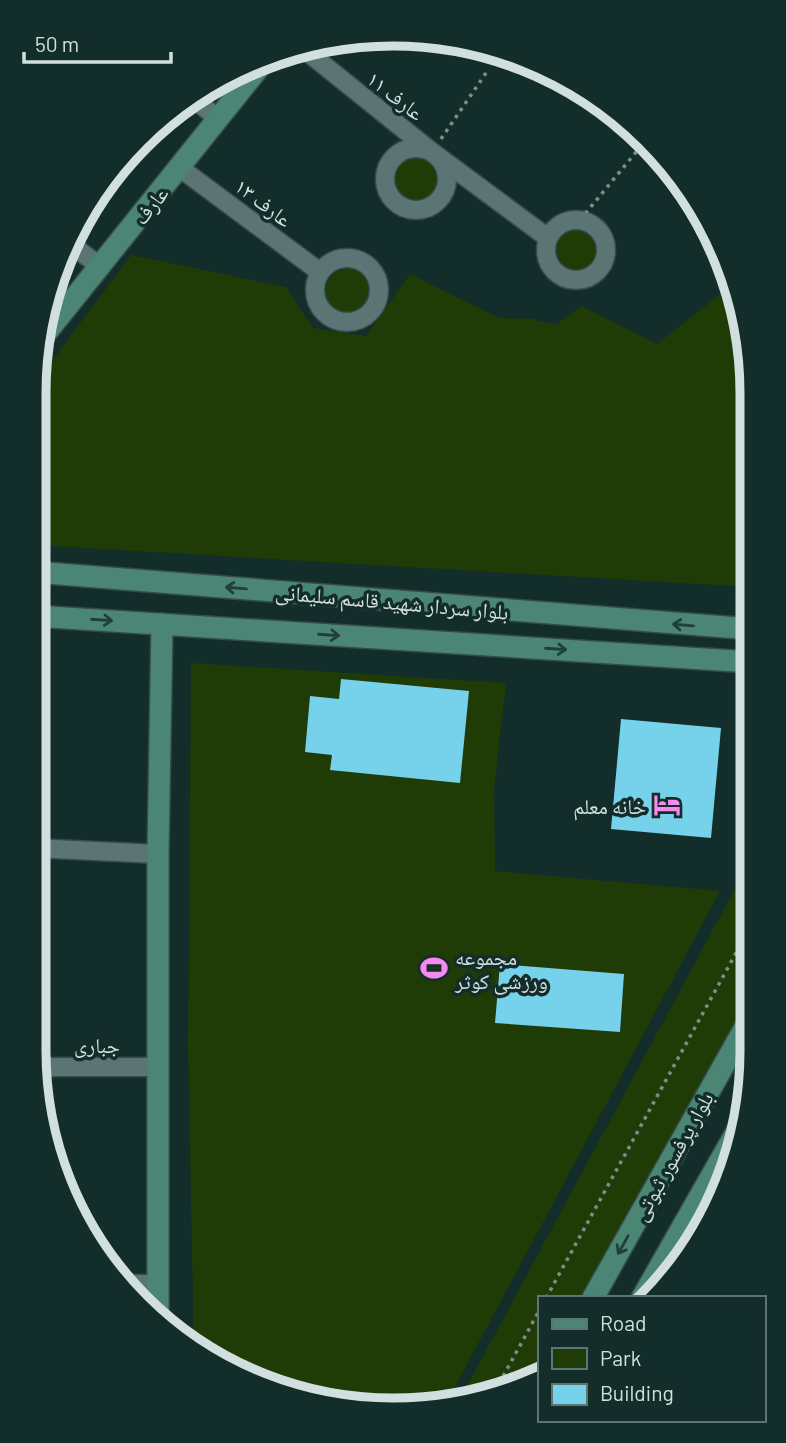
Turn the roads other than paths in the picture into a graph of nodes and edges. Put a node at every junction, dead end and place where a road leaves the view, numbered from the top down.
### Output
1 (311, 55) edge
2 (253, 75) edge
3 (200, 104) edge
4 (217, 118) junction
5 (180, 167) junction
6 (548, 238) junction
7 (77, 249) edge
8 (101, 267) junction
9 (320, 272) dead end
10 (52, 326) edge
11 (46, 573) edge
12 (46, 617) edge
13 (162, 624) junction
14 (740, 628) edge
15 (740, 661) edge
16 (46, 849) edge
17 (158, 854) junction
18 (740, 1036) edge
19 (46, 1067) edge
20 (157, 1067) junction
21 (726, 1149) edge
22 (702, 1191) junction
23 (699, 1215) edge
24 (650, 1283) edge
25 (136, 1284) edge
26 (158, 1284) junction
27 (594, 1296) edge
28 (158, 1306) edge

1 - 6 street, عارف ۱۱
2 - 4 main road, عارف
3 - 4 street
4 - 5 main road, عارف
5 - 8 main road, عارف
5 - 9 street, عارف ۱۳
6 - 6 street
7 - 8 street
8 - 10 main road, عارف
14 -> 11 main road, بلوار سردار شهید قاسم سلیمانی
12 -> 13 main road, بلوار سردار شهید قاسم سلیمانی
13 -> 15 main road, بلوار سردار شهید قاسم سلیمانی
13 - 17 main road
16 - 17 street
17 - 20 main road
18 -> 27 main road, بلوار پرفسور ثبوتی
19 - 20 street, جباری
20 - 26 main road
21 - 22 main road, بلوار پرفسور ثبوتی
22 - 23 main road
22 - 24 main road, بلوار پرفسور ثبوتی
25 - 26 street
26 - 28 main road

